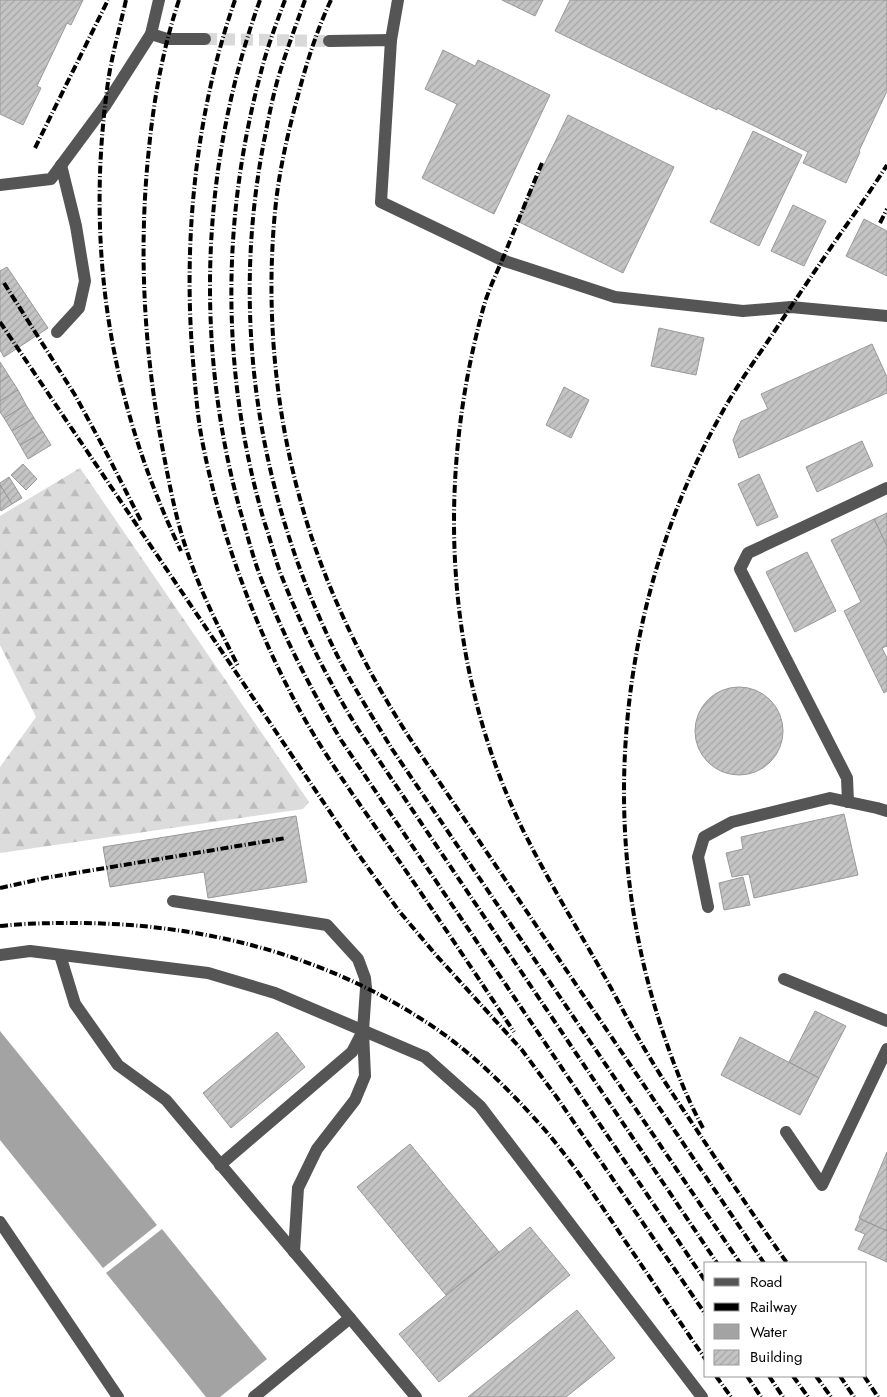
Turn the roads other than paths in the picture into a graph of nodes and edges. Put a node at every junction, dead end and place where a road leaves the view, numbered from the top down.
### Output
1 (159, 0) edge
2 (398, 0) edge
3 (151, 34) junction
4 (205, 40) tunnel mouth
5 (391, 40) junction
6 (329, 41) tunnel mouth
7 (61, 165) junction
8 (0, 185) edge
9 (887, 316) edge
10 (57, 332) dead end
11 (887, 488) edge
12 (848, 802) junction
13 (887, 811) edge
14 (173, 901) dead end
15 (708, 907) dead end
16 (0, 955) edge
17 (60, 955) junction
18 (784, 978) dead end
19 (887, 1021) edge
20 (363, 1031) junction
21 (887, 1050) edge
22 (786, 1132) dead end
23 (220, 1165) junction
24 (0, 1222) edge
25 (294, 1252) junction
26 (350, 1318) junction
27 (118, 1397) edge
28 (254, 1397) edge
29 (416, 1397) edge
30 (702, 1397) edge

1 - 3 lane
2 - 5 lane
3 - 4 lane
3 - 7 lane
5 - 6 lane
5 - 9 lane
7 - 8 lane
7 - 10 lane
11 - 12 lane
12 - 13 lane
12 - 15 lane
14 - 20 lane
16 - 17 lane
17 - 20 lane
17 - 23 lane
18 - 19 lane
20 - 23 lane
20 - 25 lane
20 - 30 lane
21 - 22 lane
23 - 25 lane
24 - 27 lane
25 - 26 lane
26 - 28 lane
26 - 29 lane

